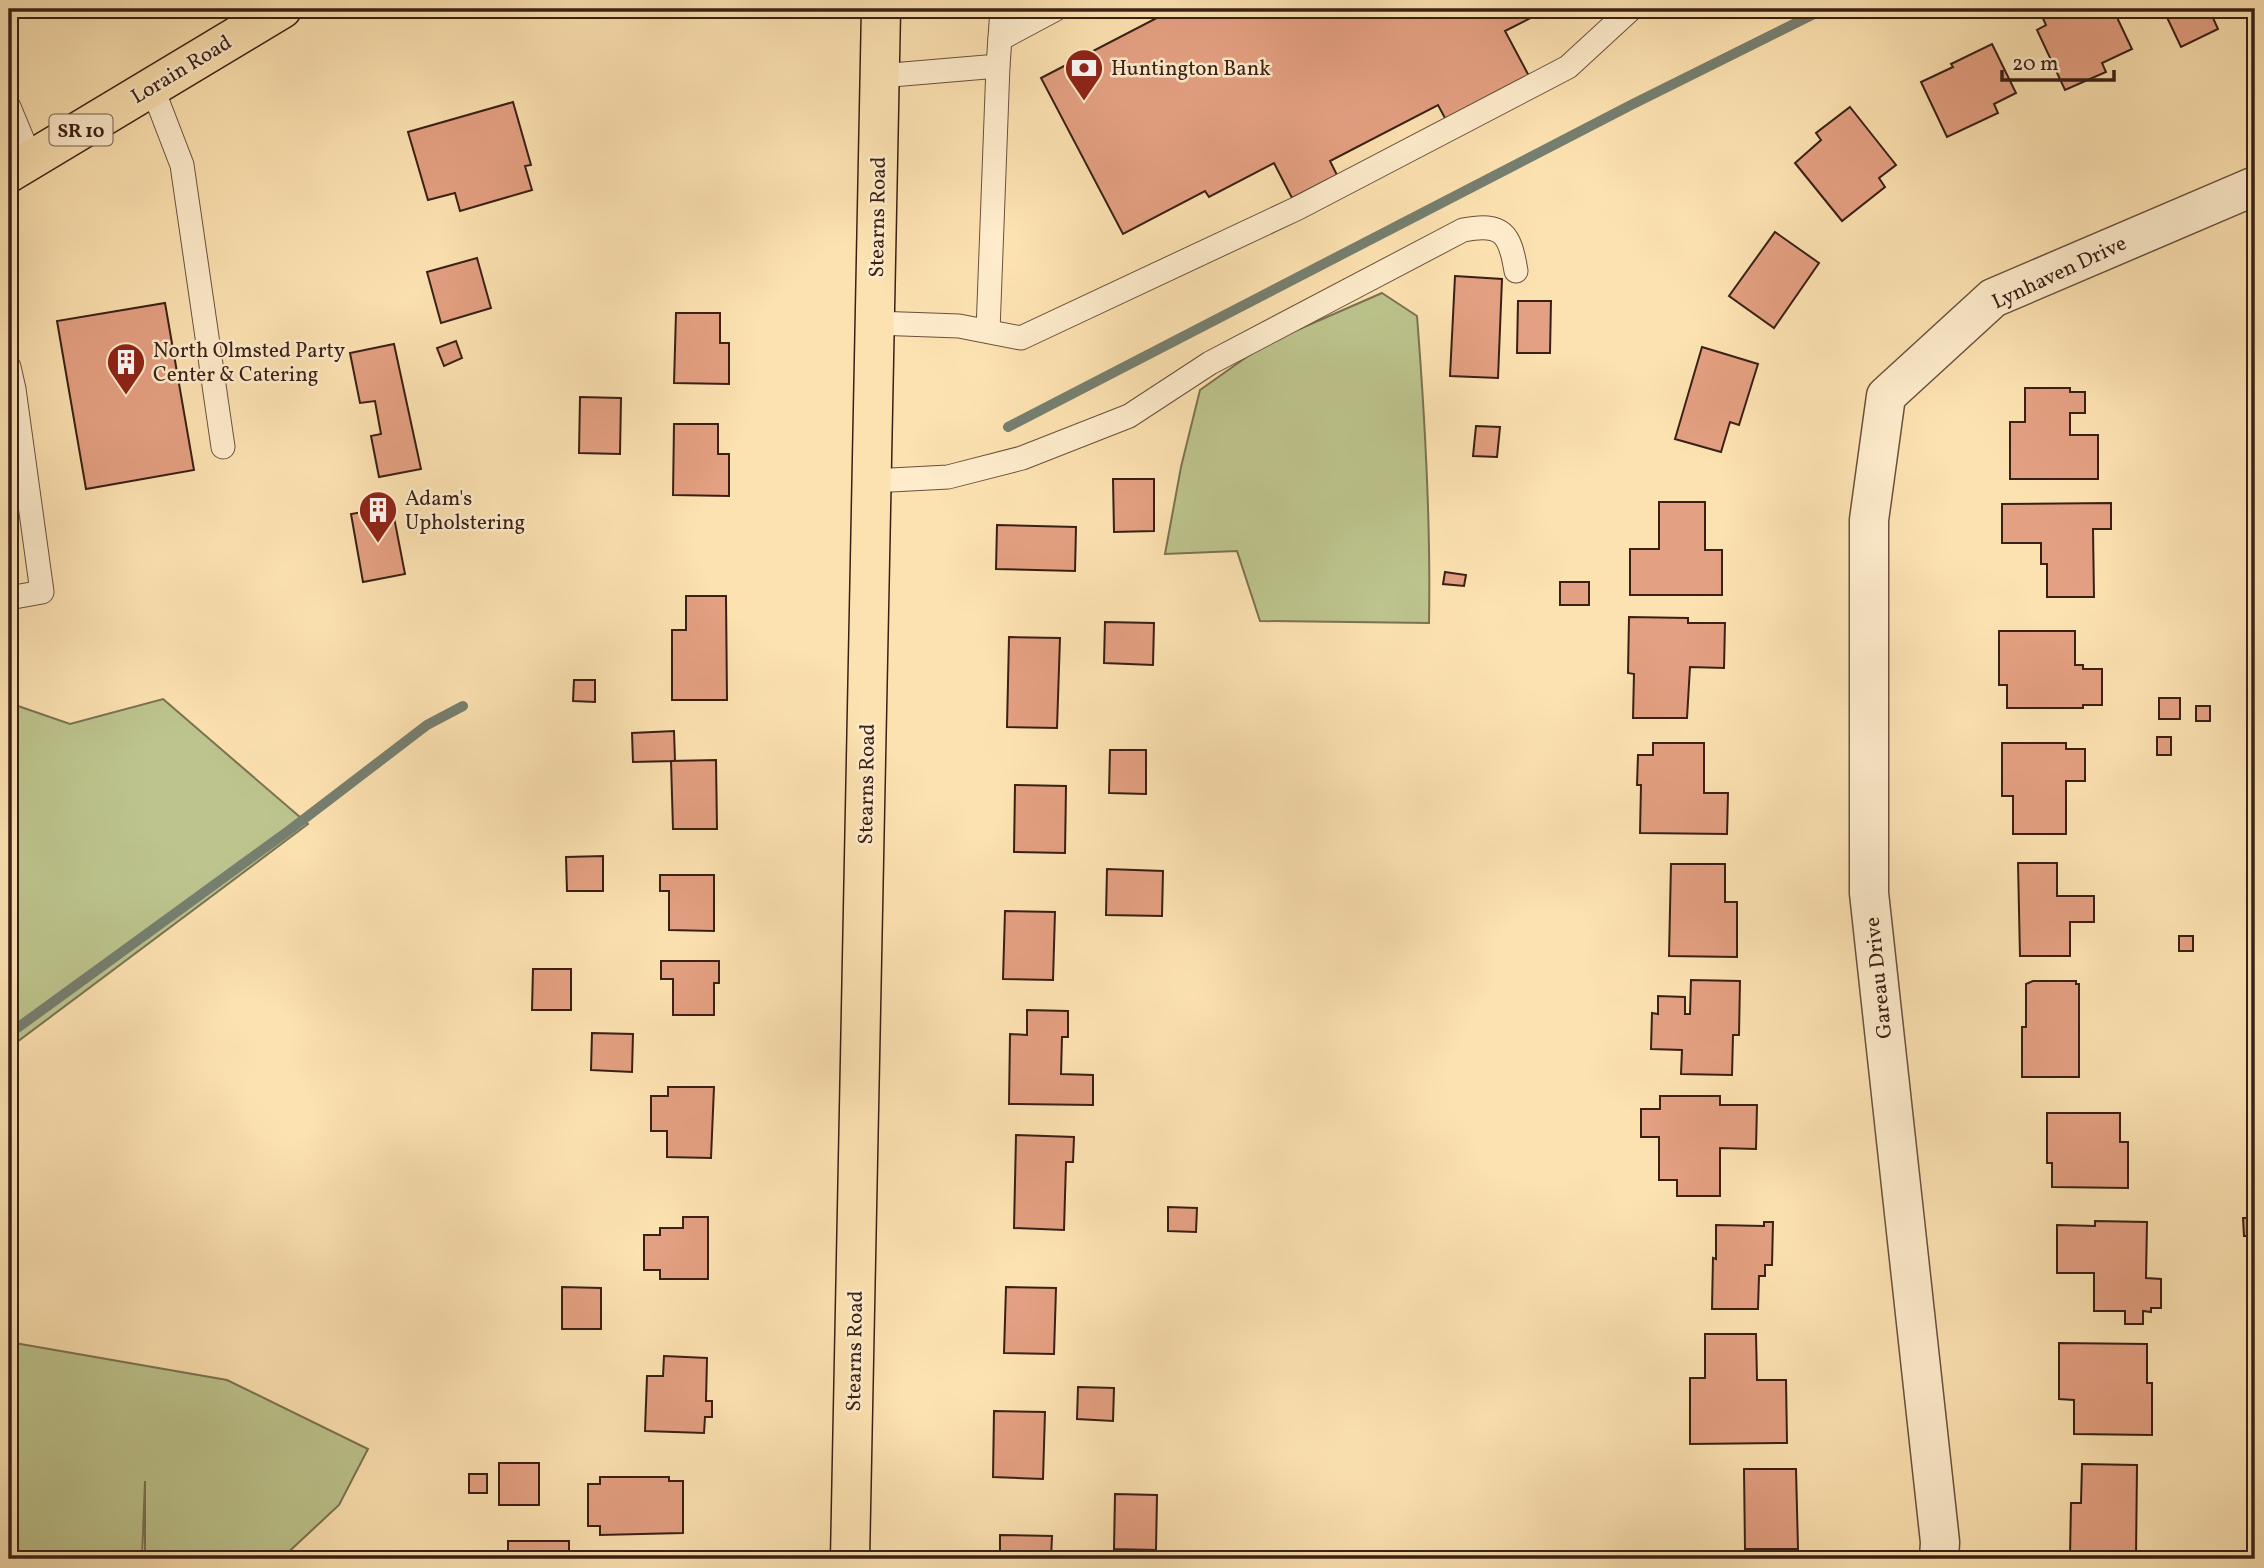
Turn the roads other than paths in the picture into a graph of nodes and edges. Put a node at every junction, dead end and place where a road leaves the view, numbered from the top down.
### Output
1 (282, 9) edge
2 (881, 9) edge
3 (1002, 9) edge
4 (1056, 9) edge
5 (1631, 9) edge
6 (1000, 39) junction
7 (998, 66) junction
8 (880, 76) junction
9 (152, 87) junction
10 (9, 107) edge
11 (20, 166) edge
12 (2255, 186) edge
13 (1516, 271) dead end
14 (875, 323) junction
15 (988, 331) junction
16 (9, 367) edge
17 (1886, 396) joint
18 (223, 447) dead end
19 (872, 481) junction
20 (9, 598) edge
21 (850, 1559) edge
22 (1939, 1559) edge

1 - 9 main road, Lorain Road / SR 10
2 - 8 main road, Stearns Road
3 - 6 lane
4 - 6 lane
5 - 15 lane
6 - 7 lane
7 - 8 lane
7 - 15 lane
8 - 14 main road, Stearns Road
9 - 11 main road, Lorain Road / SR 10
9 - 18 lane
10 - 11 lane
12 - 17 street, Lynhaven Drive
13 - 19 lane
14 - 15 lane
14 - 19 main road, Stearns Road
16 - 20 lane
17 - 22 street, Gareau Drive
19 - 21 main road, Stearns Road

